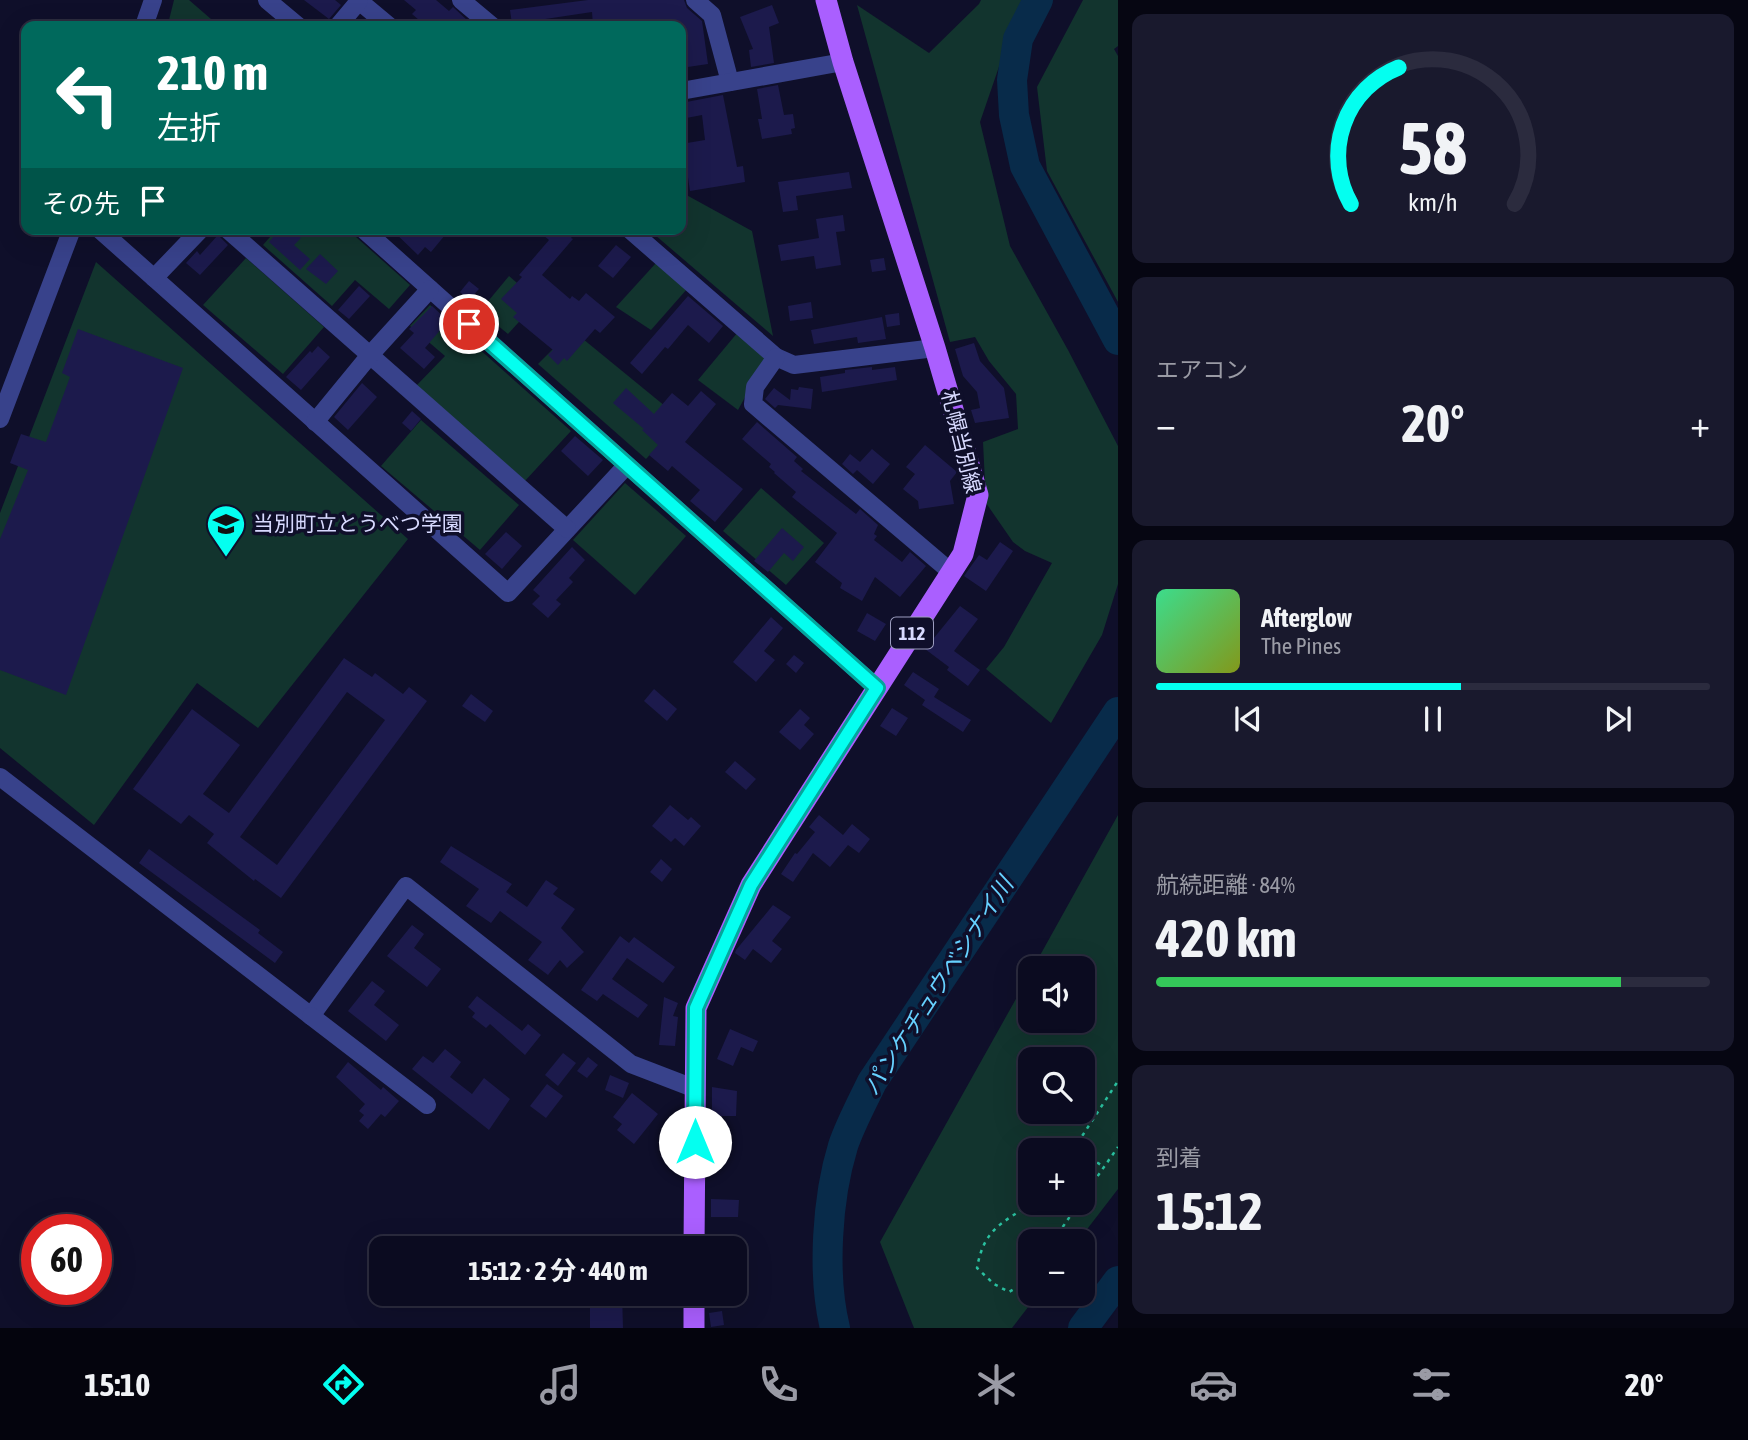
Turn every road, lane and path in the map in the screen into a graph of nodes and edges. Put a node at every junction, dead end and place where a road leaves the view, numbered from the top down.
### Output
1 (153, 0) edge
2 (267, 0) edge
3 (358, 0) edge
4 (461, 0) edge
5 (695, 0) edge
6 (826, 0) edge
7 (711, 7) edge
8 (146, 21) edge
9 (292, 21) edge
10 (342, 21) edge
11 (383, 21) edge
12 (486, 21) edge
13 (843, 62) junction
14 (730, 82) junction
15 (686, 90) edge
16 (70, 235) edge
17 (106, 235) edge
18 (195, 235) edge
19 (234, 235) edge
20 (370, 235) edge
21 (636, 235) edge
22 (154, 278) junction
23 (430, 289) junction
24 (935, 348) junction
25 (370, 355) junction
26 (776, 357) junction
27 (0, 419) edge
28 (315, 422) junction
29 (627, 465) junction
30 (567, 529) junction
31 (951, 572) junction
32 (877, 688) junction
33 (0, 777) edge
34 (311, 1016) junction
35 (1118, 1081) edge
36 (696, 1089) junction
37 (427, 1105) dead end
38 (1082, 1138) edge
39 (1118, 1147) edge
40 (1095, 1161) edge
41 (1104, 1167) junction
42 (1095, 1180) edge
43 (1018, 1213) edge
44 (694, 1236) edge
45 (1018, 1287) edge
46 (694, 1306) edge
47 (694, 1328) edge

1 - 8 street
2 - 9 street
3 - 10 street
3 - 11 street
4 - 12 street
5 - 7 street
6 - 13 main road, 札幌当別線 / 112
7 - 14 street
13 - 14 street
13 - 24 main road, 札幌当別線 / 112
14 - 15 street
16 - 27 street
17 - 22 street
18 - 22 street
19 - 25 street
20 - 23 street
21 - 26 street
22 - 28 street
23 - 25 street
23 - 29 street
24 - 26 street
24 - 31 main road, 札幌当別線 / 112
25 - 28 street
25 - 30 street
26 - 31 street
28 - 30 street
29 - 30 street
29 - 32 street
31 - 32 main road, 札幌当別線 / 112
32 - 36 main road, 札幌当別線 / 112
33 - 34 street
34 - 36 street
34 - 37 street
35 - 38 path
36 - 44 main road, 札幌当別線 / 112
39 - 41 path
40 - 41 path
41 - 42 path
43 - 45 path
46 - 47 main road

